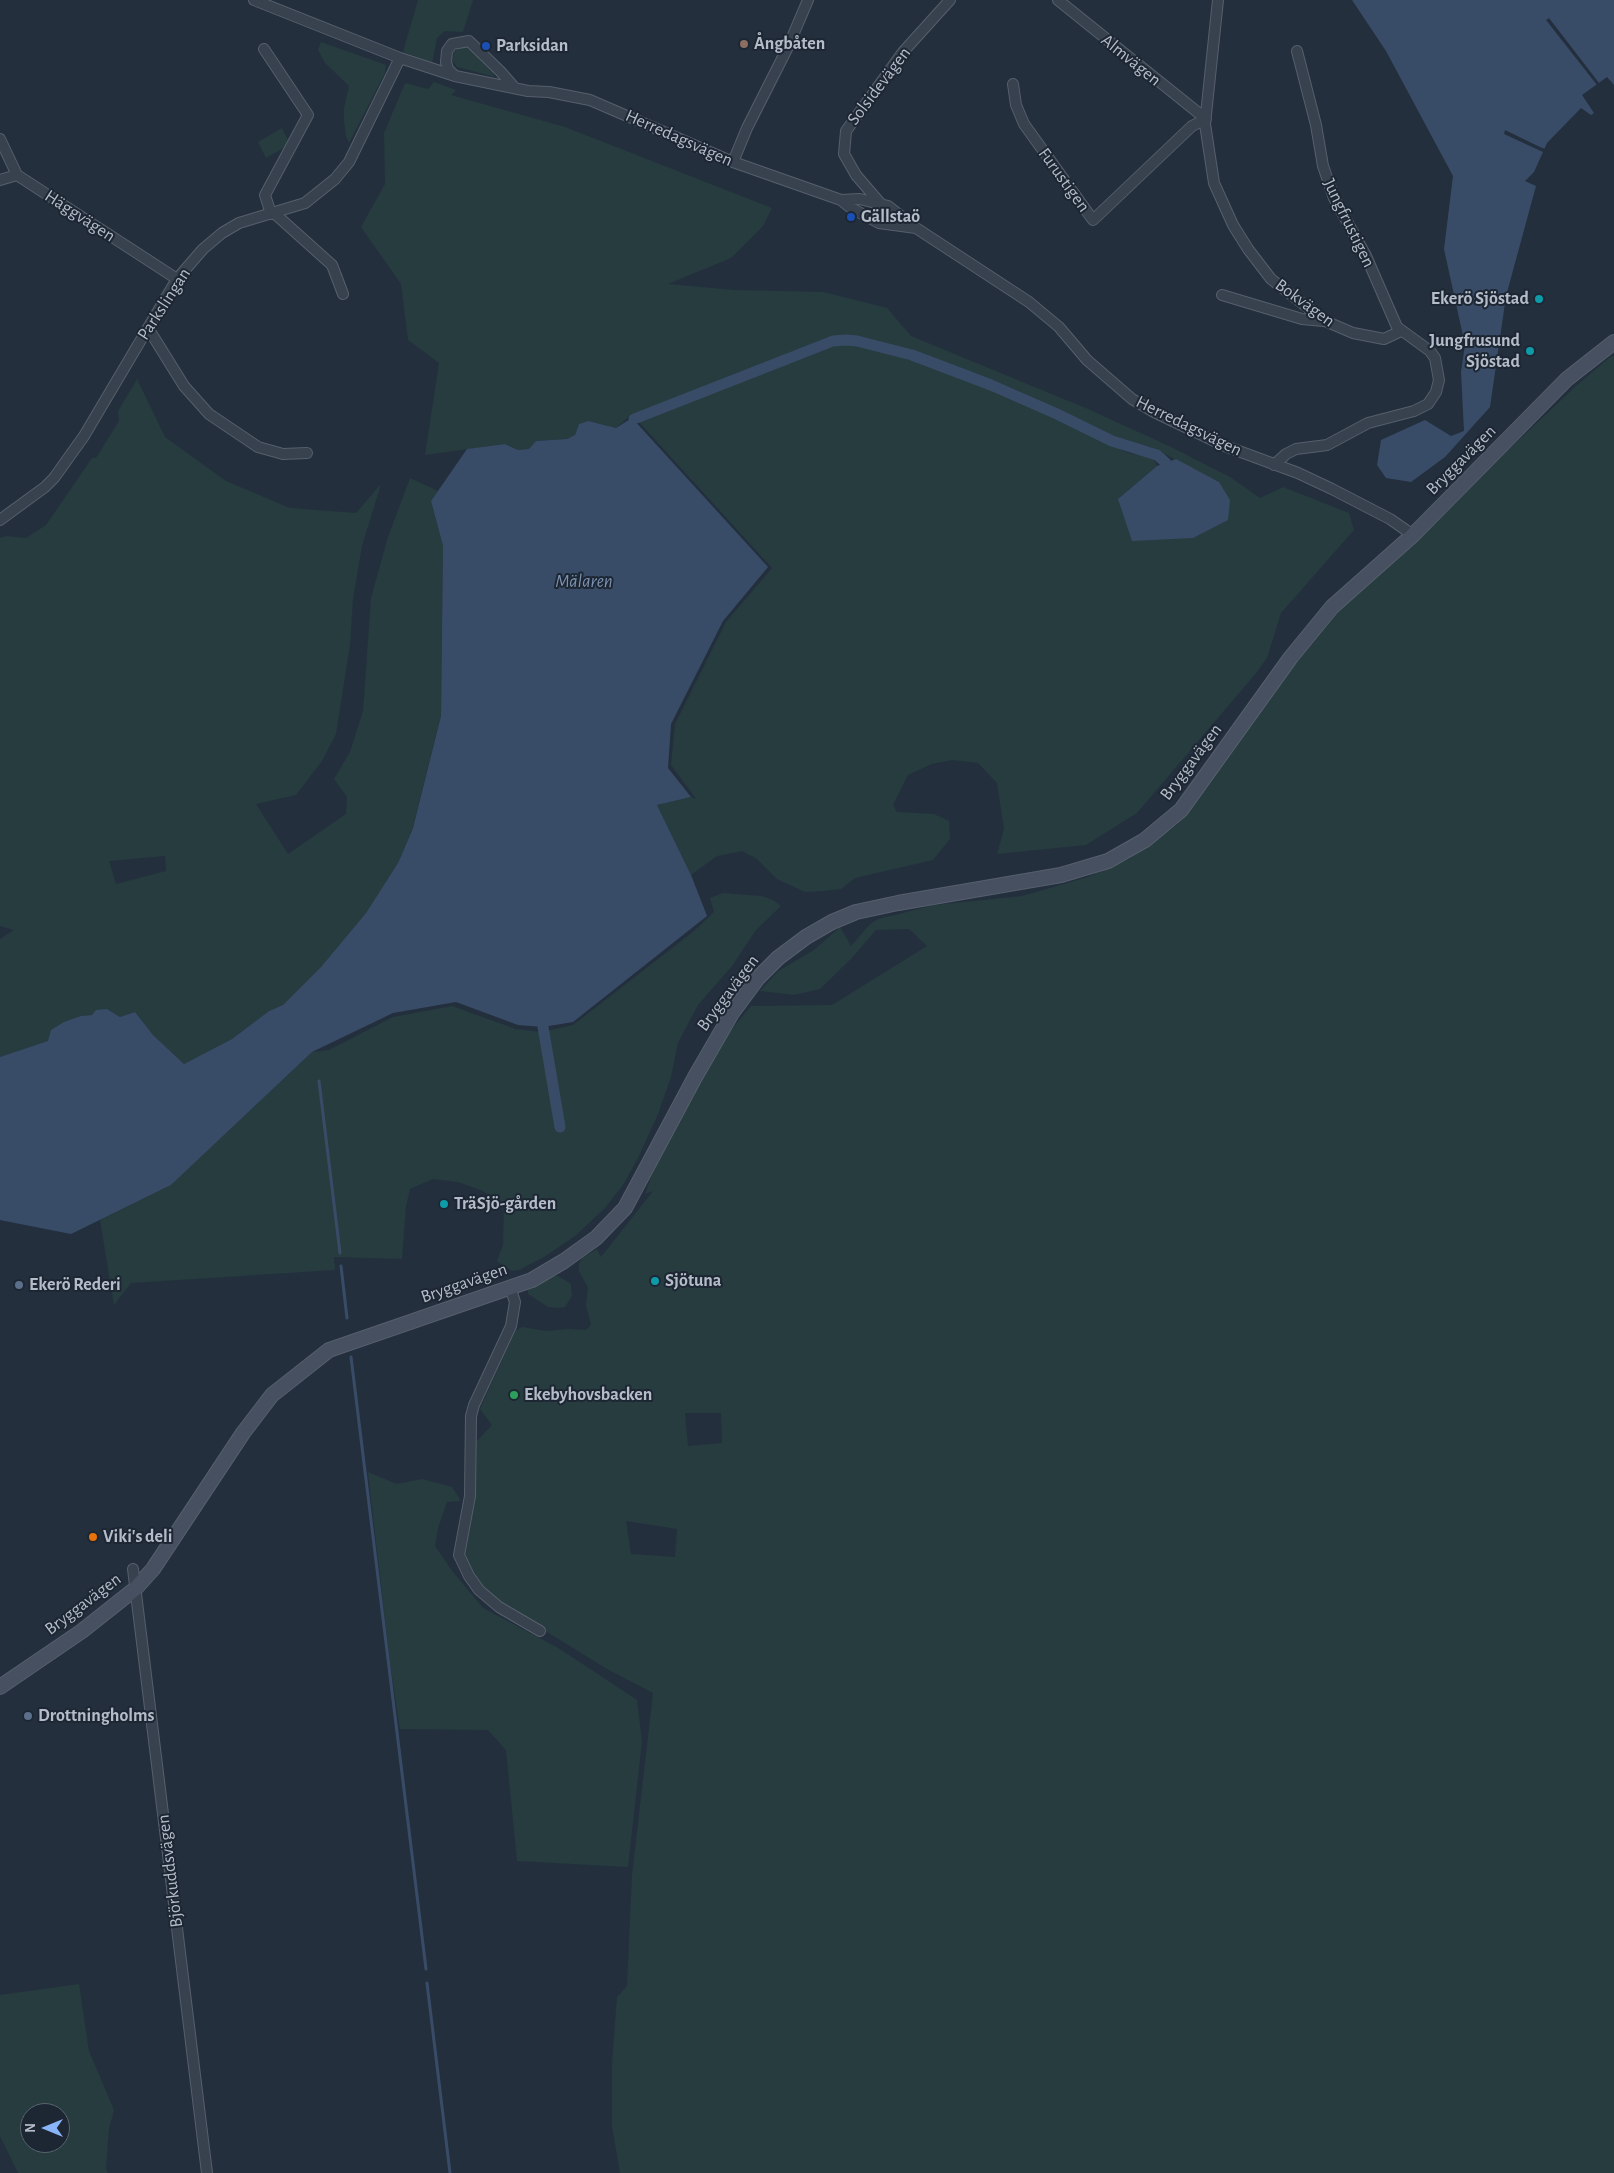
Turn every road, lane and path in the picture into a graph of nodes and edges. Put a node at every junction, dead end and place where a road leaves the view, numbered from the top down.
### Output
1 (254, 0) edge
2 (808, 0) edge
3 (950, 0) edge
4 (1058, 0) edge
5 (1218, 0) edge
6 (264, 49) dead end
7 (1297, 51) dead end
8 (400, 58) junction
9 (455, 76) junction
10 (1013, 84) dead end
11 (514, 87) junction
12 (1206, 119) junction
13 (0, 139) edge
14 (733, 162) junction
15 (17, 175) junction
16 (0, 180) edge
17 (841, 200) junction
18 (880, 203) junction
19 (272, 214) junction
20 (916, 228) junction
21 (177, 279) junction
22 (343, 294) dead end
23 (1222, 295) dead end
24 (1325, 321) junction
25 (148, 328) junction
26 (1401, 331) junction
27 (1614, 342) edge
28 (307, 453) dead end
29 (1274, 465) junction
30 (0, 520) edge
31 (1413, 535) junction
32 (510, 1287) junction
33 (133, 1569) dead end
34 (135, 1589) junction
35 (540, 1631) dead end
36 (0, 1687) edge
37 (208, 2173) edge

1 - 8 street
2 - 14 street
3 - 18 street, Solsidevägen
4 - 12 street, Almvägen
5 - 12 street, Bokvägen
6 - 19 street
7 - 26 street, Jungfrustigen
8 - 9 street, Herredagsvägen
8 - 19 street, Parkslingan
9 - 11 street, Herredagsvägen
9 - 11 street
10 - 12 street, Furustigen
11 - 14 street, Herredagsvägen
12 - 24 street, Bokvägen
13 - 15 street
14 - 17 street, Herredagsvägen
15 - 16 street
15 - 21 street, Häggvägen
17 - 18 street, Herredagsvägen
17 - 20 street, Herredagsvägen
18 - 20 street, Herredagsvägen
19 - 21 street, Parkslingan
19 - 22 street
20 - 29 street, Herredagsvägen
21 - 25 street, Parkslingan
23 - 24 street
24 - 26 street, Bokvägen
25 - 28 street
25 - 30 street, Parkslingan
26 - 29 street
27 - 31 main road, Bryggavägen
29 - 31 street, Herredagsvägen
31 - 32 main road, Bryggavägen
32 - 34 main road, Bryggavägen
32 - 35 street
33 - 34 street, Björkuddsvägen
34 - 36 main road, Bryggavägen
34 - 37 street, Björkuddsvägen

